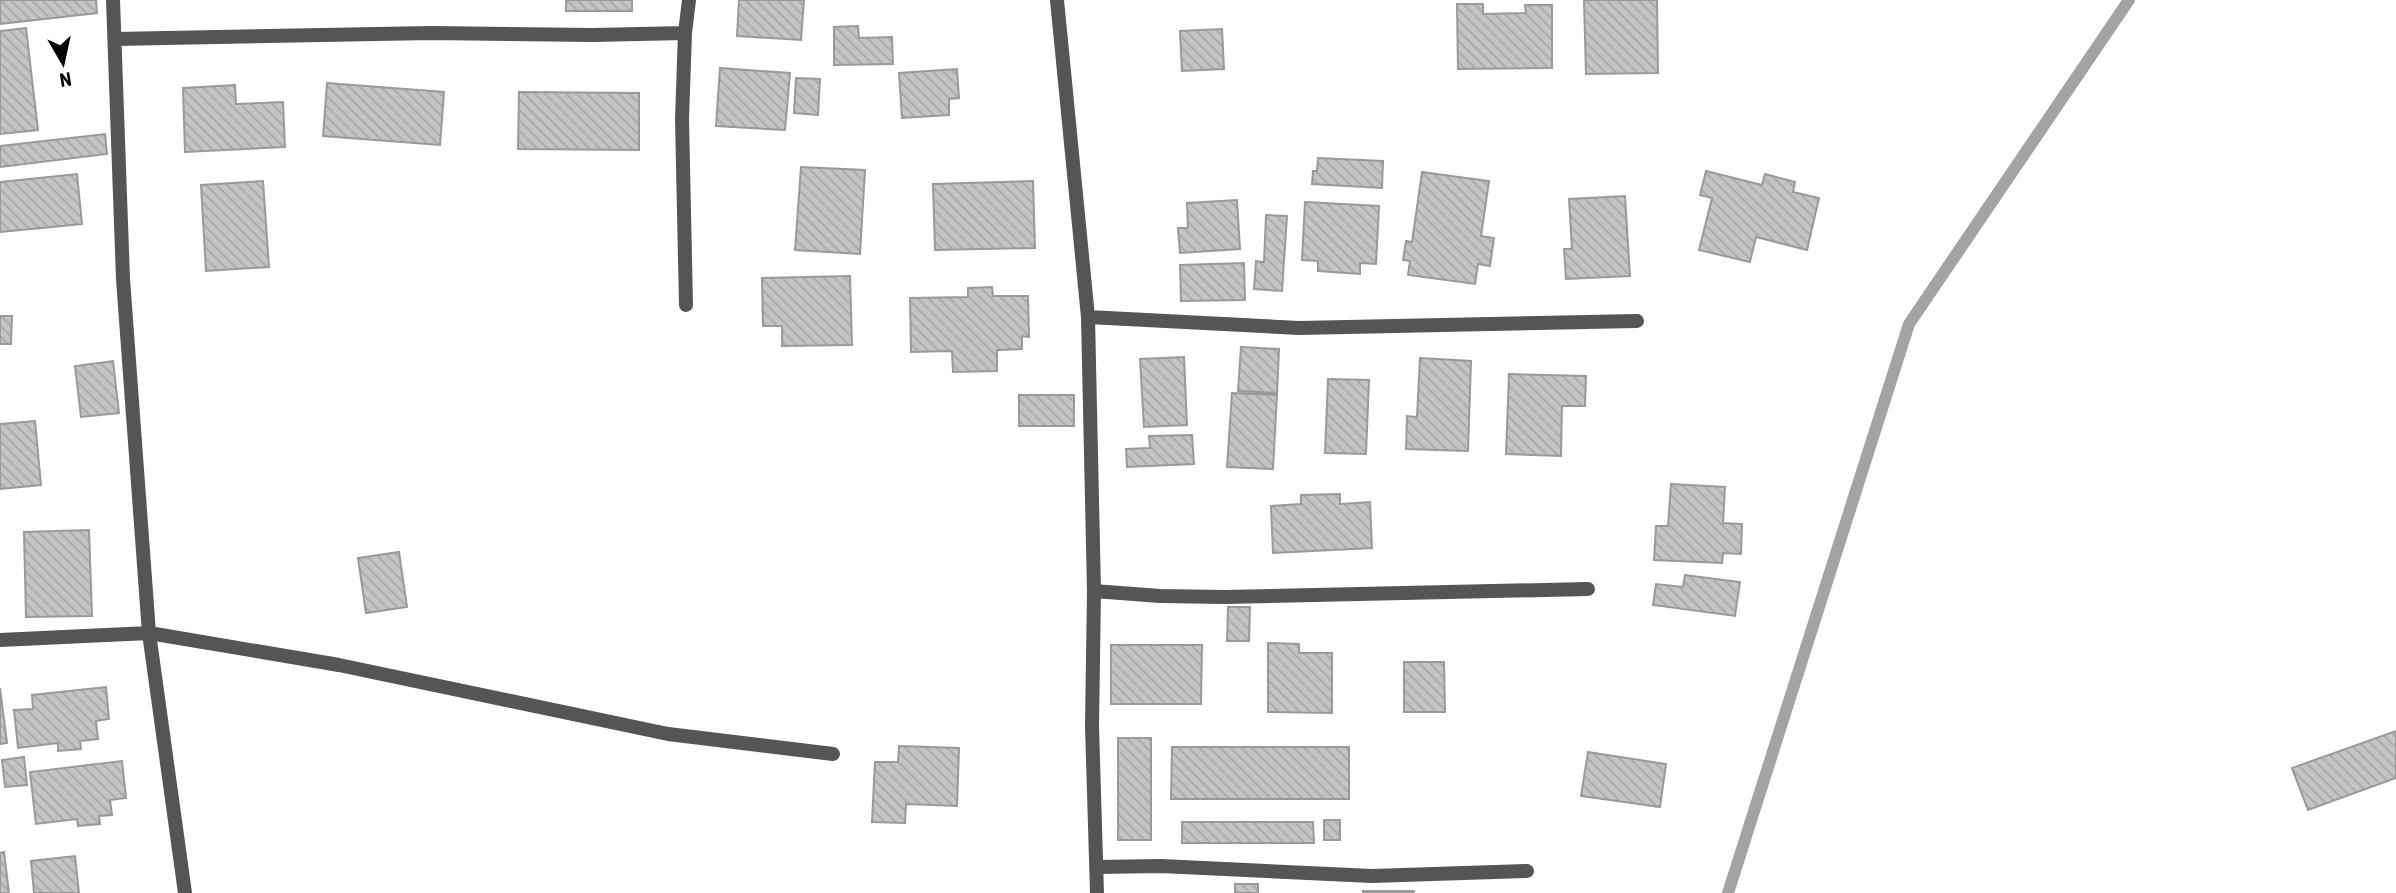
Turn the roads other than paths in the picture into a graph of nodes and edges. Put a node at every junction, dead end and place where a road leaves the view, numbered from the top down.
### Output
1 (113, 0) edge
2 (689, 0) edge
3 (1057, 0) edge
4 (685, 33) junction
5 (115, 39) junction
6 (686, 304) dead end
7 (1088, 317) junction
8 (1637, 321) dead end
9 (1588, 589) dead end
10 (1094, 590) junction
11 (149, 633) junction
12 (0, 640) edge
13 (833, 754) dead end
14 (1097, 867) junction
15 (1527, 871) dead end
16 (185, 893) edge
17 (1097, 893) edge

1 - 5 street
2 - 4 street
3 - 7 street
4 - 5 street
4 - 6 street
5 - 11 street
7 - 8 street
7 - 10 street
9 - 10 street
10 - 14 street
11 - 12 street
11 - 13 street
11 - 16 street
14 - 15 street
14 - 17 street

